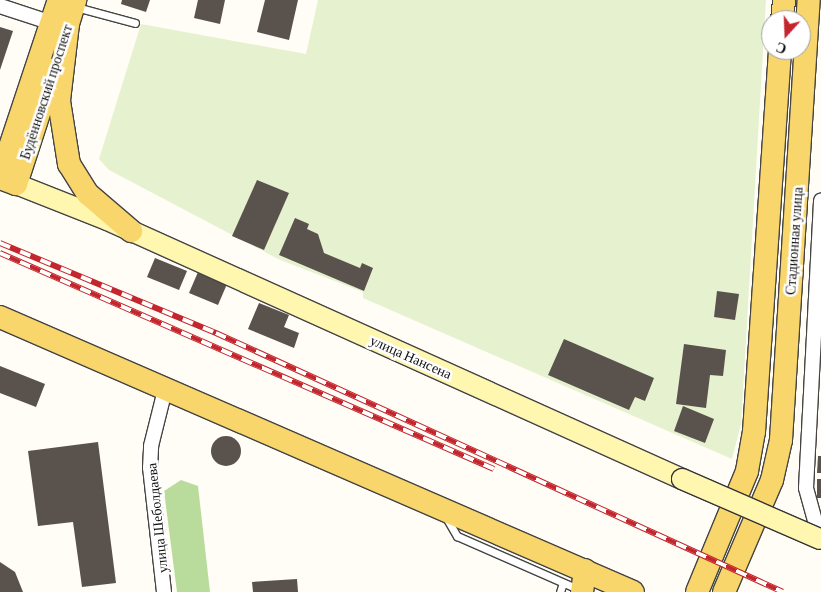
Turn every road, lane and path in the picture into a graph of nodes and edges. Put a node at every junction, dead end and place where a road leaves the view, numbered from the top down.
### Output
1 (809, 0) edge
2 (0, 6) edge
3 (65, 11) edge
4 (135, 23) dead end
5 (779, 60) edge
6 (5, 180) edge
7 (821, 200) edge
8 (131, 231) junction
9 (0, 317) edge
10 (817, 348) edge
11 (166, 386) junction
12 (820, 540) edge
13 (578, 584) edge
14 (164, 592) edge
15 (560, 592) edge
16 (633, 592) edge
17 (697, 592) edge
18 (724, 592) edge

1 - 18 main road, Стадионная улица
2 - 3 street
3 - 4 lane
3 - 6 main road, Будённовский проспект
3 - 8 main road
5 - 17 main road, Стадионная улица
6 - 8 main road, улица Нансена
7 - 10 street, Стадионная улица
8 - 12 main road, улица Нансена, bridge
9 - 11 main road
10 - 12 street, Стадионная улица
11 - 13 main road
11 - 14 street, улица Шеболдаева
13 - 15 lane
13 - 16 main road

